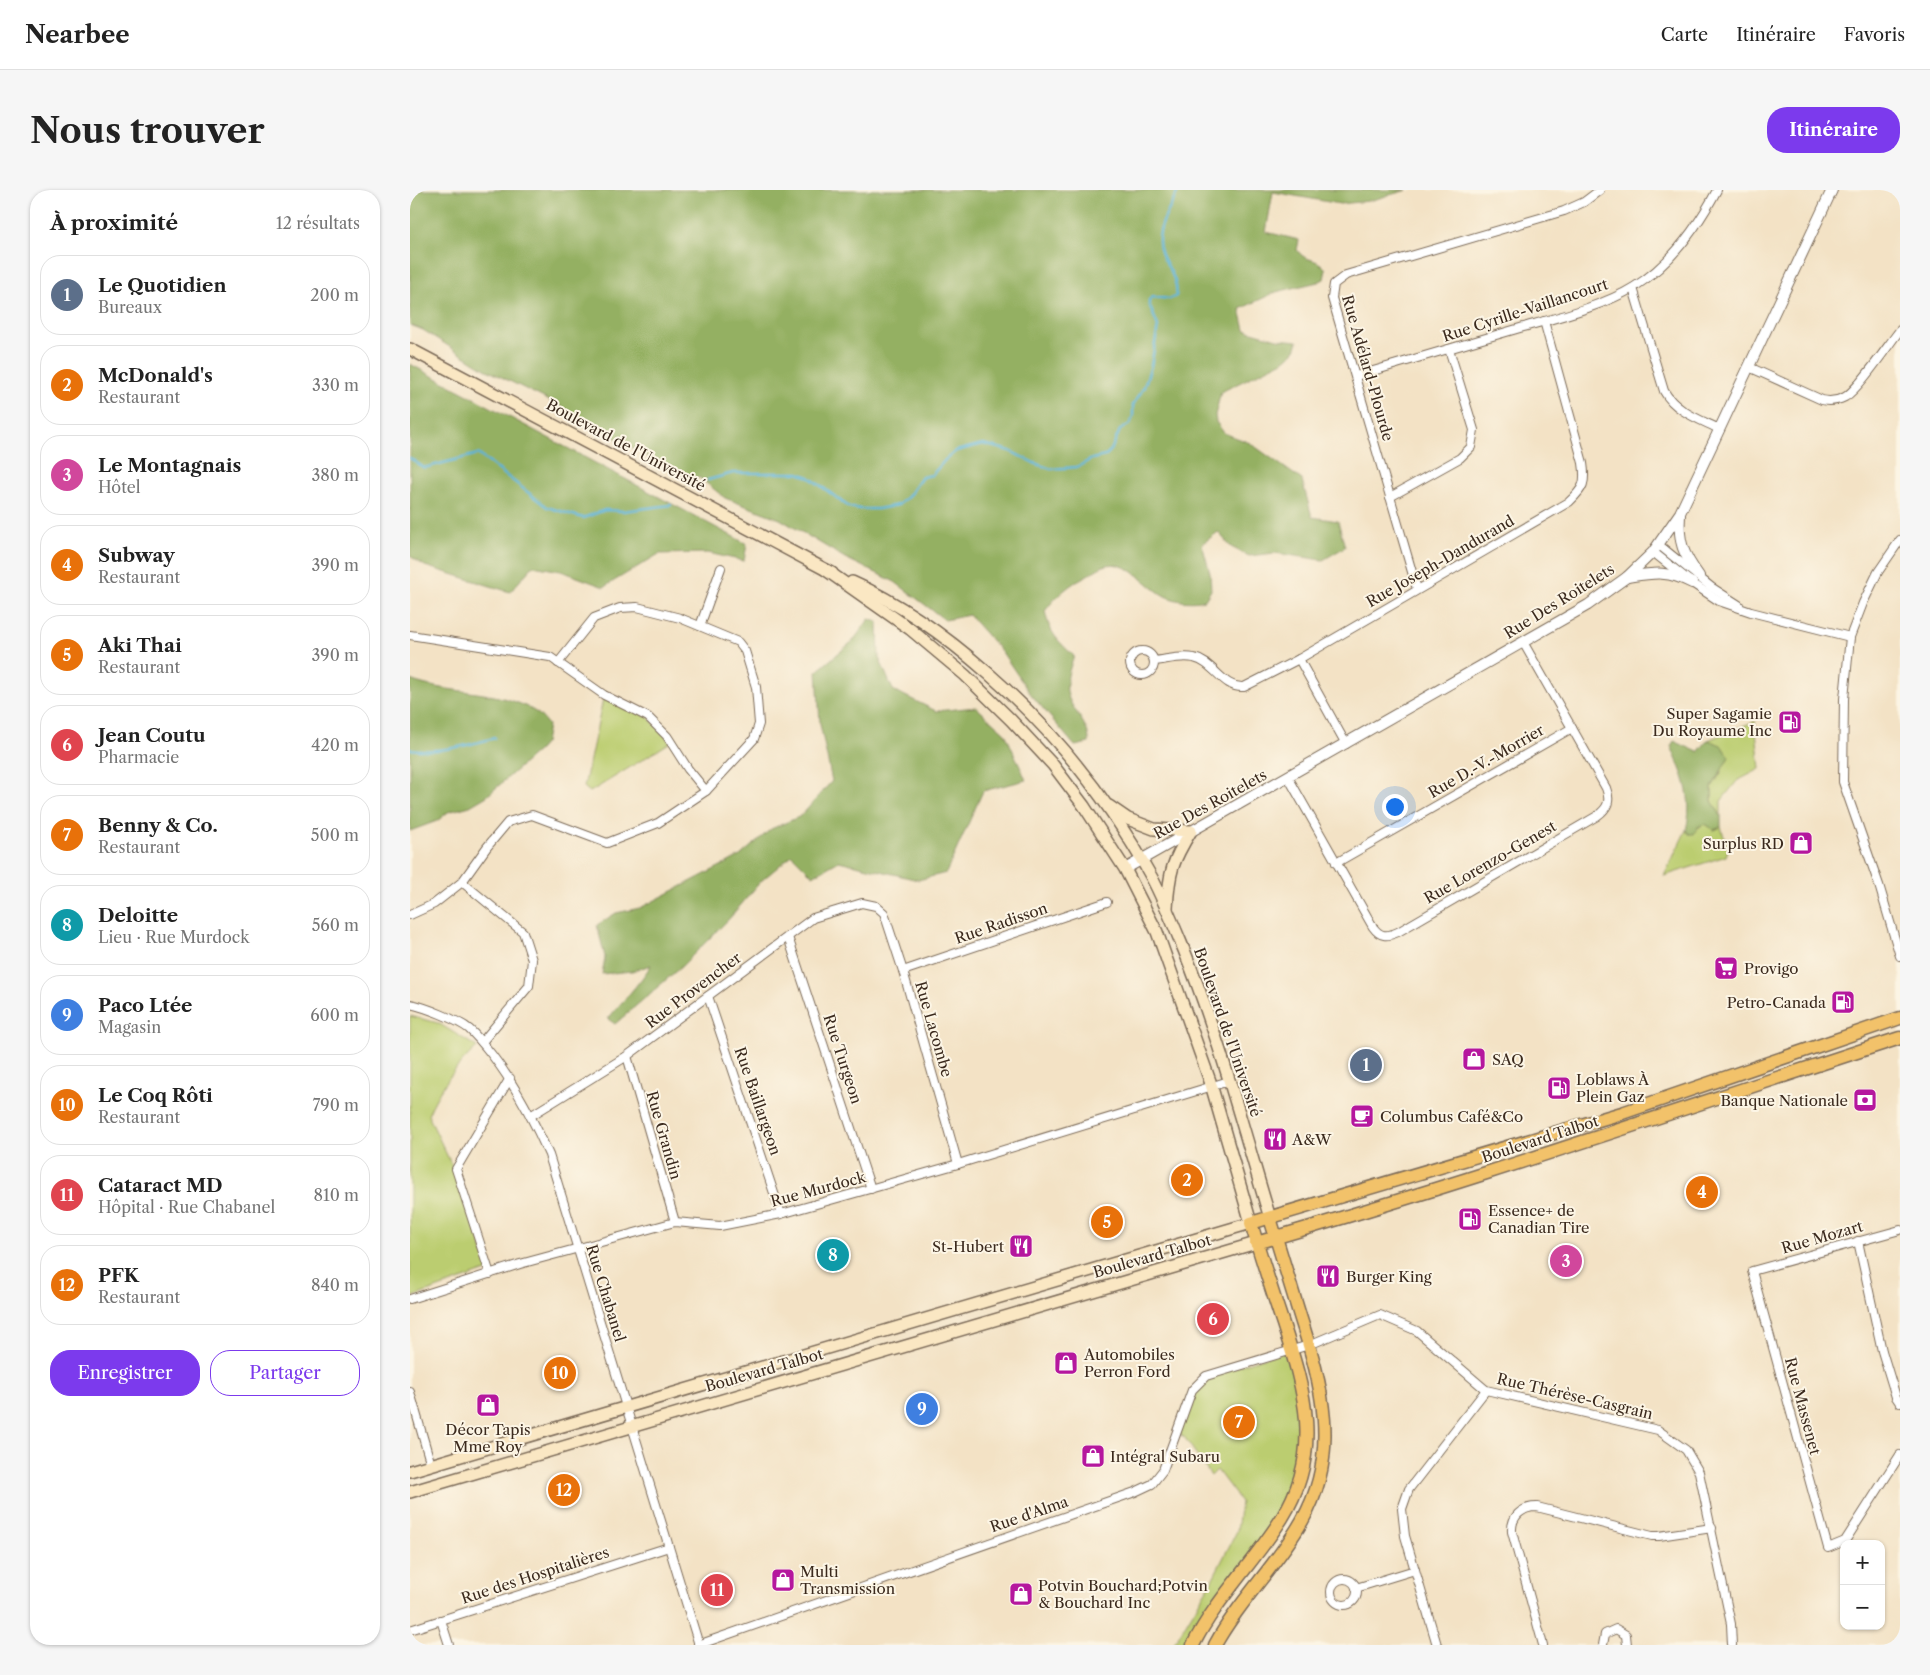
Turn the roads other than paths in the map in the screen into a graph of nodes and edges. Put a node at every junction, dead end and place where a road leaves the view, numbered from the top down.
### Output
1 (1600, 190) edge
2 (1717, 190) edge
3 (1832, 190) edge
4 (1632, 288) junction
5 (1544, 321) junction
6 (1900, 330) edge
7 (410, 349) edge
8 (1449, 349) junction
9 (1749, 366) junction
10 (1356, 376) junction
11 (1719, 429) junction
12 (1390, 497) junction
13 (1680, 513) junction
14 (1900, 540) edge
15 (1656, 548) junction
16 (721, 568) dead end
17 (826, 570) junction
18 (1627, 577) junction
19 (1695, 580) junction
20 (1417, 589) junction
21 (700, 626) junction
22 (410, 635) edge
23 (1850, 637) junction
24 (1523, 642) junction
25 (1299, 659) junction
26 (1154, 661) dead end
27 (558, 663) junction
28 (1572, 728) junction
29 (1346, 744) junction
30 (1288, 777) junction
31 (706, 791) junction
32 (1106, 804) junction
33 (1191, 831) junction
34 (1141, 859) junction
35 (1336, 863) junction
36 (1124, 869) junction
37 (462, 882) junction
38 (1107, 902) dead end
39 (876, 906) joint
40 (1167, 909) junction
41 (410, 915) edge
42 (788, 937) junction
43 (1900, 956) edge
44 (903, 971) junction
45 (708, 996) junction
46 (410, 1004) edge
47 (1900, 1018) edge
48 (1900, 1038) edge
49 (482, 1042) junction
50 (627, 1056) junction
51 (510, 1078) junction
52 (1229, 1081) junction
53 (1211, 1086) junction
54 (532, 1115) junction
55 (958, 1164) junction
56 (871, 1189) junction
57 (781, 1214) junction
58 (1270, 1218) junction
59 (675, 1222) junction
60 (1251, 1223) junction
61 (1900, 1230) edge
62 (1276, 1237) junction
63 (1858, 1241) junction
64 (1256, 1242) junction
65 (577, 1248) junction
66 (1752, 1271) joint
67 (490, 1274) junction
68 (410, 1299) edge
69 (1309, 1345) junction
70 (1292, 1350) junction
71 (1486, 1390) junction
72 (410, 1392) edge
73 (1900, 1403) edge
74 (626, 1407) junction
75 (632, 1426) junction
76 (1900, 1455) edge
77 (431, 1465) junction
78 (410, 1471) edge
79 (410, 1492) edge
80 (1712, 1528) junction
81 (669, 1547) junction
82 (1415, 1570) junction
83 (1356, 1588) dead end
84 (441, 1620) junction
85 (410, 1630) edge
86 (450, 1645) edge
87 (699, 1645) edge
88 (1193, 1645) edge
89 (1215, 1645) edge
90 (1436, 1645) edge
91 (1543, 1645) edge
92 (1603, 1645) edge
93 (1627, 1645) edge
94 (1732, 1645) edge

1 - 10 street, Rue Adélard-Plourde
2 - 4 street, Rue Cyrille-Vaillancourt
3 - 9 street, Rue Des Roitelets
4 - 5 street, Rue Cyrille-Vaillancourt
4 - 11 street
5 - 8 street, Rue Cyrille-Vaillancourt
5 - 20 street, Rue Joseph-Dandurand
6 - 9 street
7 - 17 main road, Boulevard de l'Université
8 - 10 street, Rue Cyrille-Vaillancourt
8 - 12 street
9 - 11 street, Rue Des Roitelets
10 - 12 street, Rue Adélard-Plourde
11 - 13 street, Rue Des Roitelets
12 - 20 street, Rue Adélard-Plourde
13 - 15 street, Rue Des Roitelets
13 - 19 street
14 - 23 street
15 - 18 street, Rue Des Roitelets
15 - 19 street
16 - 21 street
17 - 32 main road, Boulevard de l'Université
17 - 36 main road, Boulevard de l'Université
18 - 19 street
18 - 24 street, Rue Des Roitelets
19 - 23 street
20 - 25 street, Rue Joseph-Dandurand
21 - 27 street
21 - 31 street
22 - 27 street
23 - 43 street
24 - 28 street, Rue Lorenzo-Genest
24 - 29 street, Rue Des Roitelets
25 - 26 street, Rue Joseph-Dandurand
25 - 29 street
27 - 31 street
28 - 35 street, Rue D.-V.-Morrier
28 - 35 street, Rue Lorenzo-Genest
29 - 30 street, Rue Des Roitelets
30 - 33 street, Rue Des Roitelets
30 - 35 street, Rue Lorenzo-Genest
31 - 37 street
32 - 33 main road
32 - 34 main road, Boulevard de l'Université
33 - 34 street, Rue Des Roitelets
33 - 40 main road
34 - 36 street, Rue Des Roitelets
34 - 40 main road, Boulevard de l'Université
36 - 53 main road, Boulevard de l'Université
37 - 41 street
37 - 49 street
38 - 44 street, Rue Radisson
39 - 42 street, Rue Provencher
39 - 44 street, Rue Lacombe
40 - 52 main road, Boulevard de l'Université
42 - 45 street, Rue Provencher
42 - 56 street, Rue Turgeon
44 - 55 street, Rue Lacombe
45 - 50 street, Rue Provencher
45 - 57 street, Rue Baillargeon
46 - 49 street, Rue Chabanel
47 - 58 main road, Boulevard Talbot
48 - 62 main road, Boulevard Talbot
49 - 51 street, Rue Chabanel
50 - 54 street, Rue Provencher
50 - 59 street, Rue Grandin
51 - 54 street, Rue Chabanel
51 - 67 street
52 - 53 street, Rue Murdock
52 - 58 main road, Boulevard de l'Université
53 - 55 street, Rue Murdock
53 - 60 main road, Boulevard de l'Université
54 - 65 street, Rue Chabanel
55 - 56 street, Rue Murdock
56 - 57 street, Rue Murdock
57 - 59 street, Rue Murdock
58 - 60 main road, Boulevard Talbot
58 - 62 main road, Boulevard de l'Université
59 - 65 street, Rue Murdock
60 - 64 main road, Boulevard de l'Université
60 - 74 main road, Boulevard Talbot
61 - 63 street, Rue Mozart
62 - 64 main road, Boulevard Talbot
62 - 69 main road, Boulevard de l'Université
63 - 66 street, Rue Mozart
63 - 73 street
64 - 70 main road, Boulevard de l'Université
64 - 75 main road, Boulevard Talbot
65 - 67 street, Rue Murdock
65 - 74 street, Rue Chabanel
66 - 76 street, Rue Massenet
67 - 68 street, Rue Murdock
69 - 70 street, Rue d'Alma
69 - 71 street, Rue Thérèse-Casgrain
69 - 89 main road, Boulevard de l'Université
70 - 87 street, Rue d'Alma
70 - 88 main road, Boulevard de l'Université
71 - 80 street, Rue Thérèse-Casgrain
71 - 82 street
72 - 77 street
74 - 75 street, Rue Chabanel
74 - 77 main road, Boulevard Talbot
75 - 79 main road, Boulevard Talbot
75 - 81 street, Rue Chabanel
77 - 78 main road, Boulevard Talbot
80 - 91 street
80 - 94 street, Rue Thérèse-Casgrain
81 - 84 street, Rue des Hospitalières
81 - 87 street, Rue Chabanel
82 - 83 street
82 - 90 street
84 - 85 street, Rue des Hospitalières
84 - 86 street
92 - 93 street

